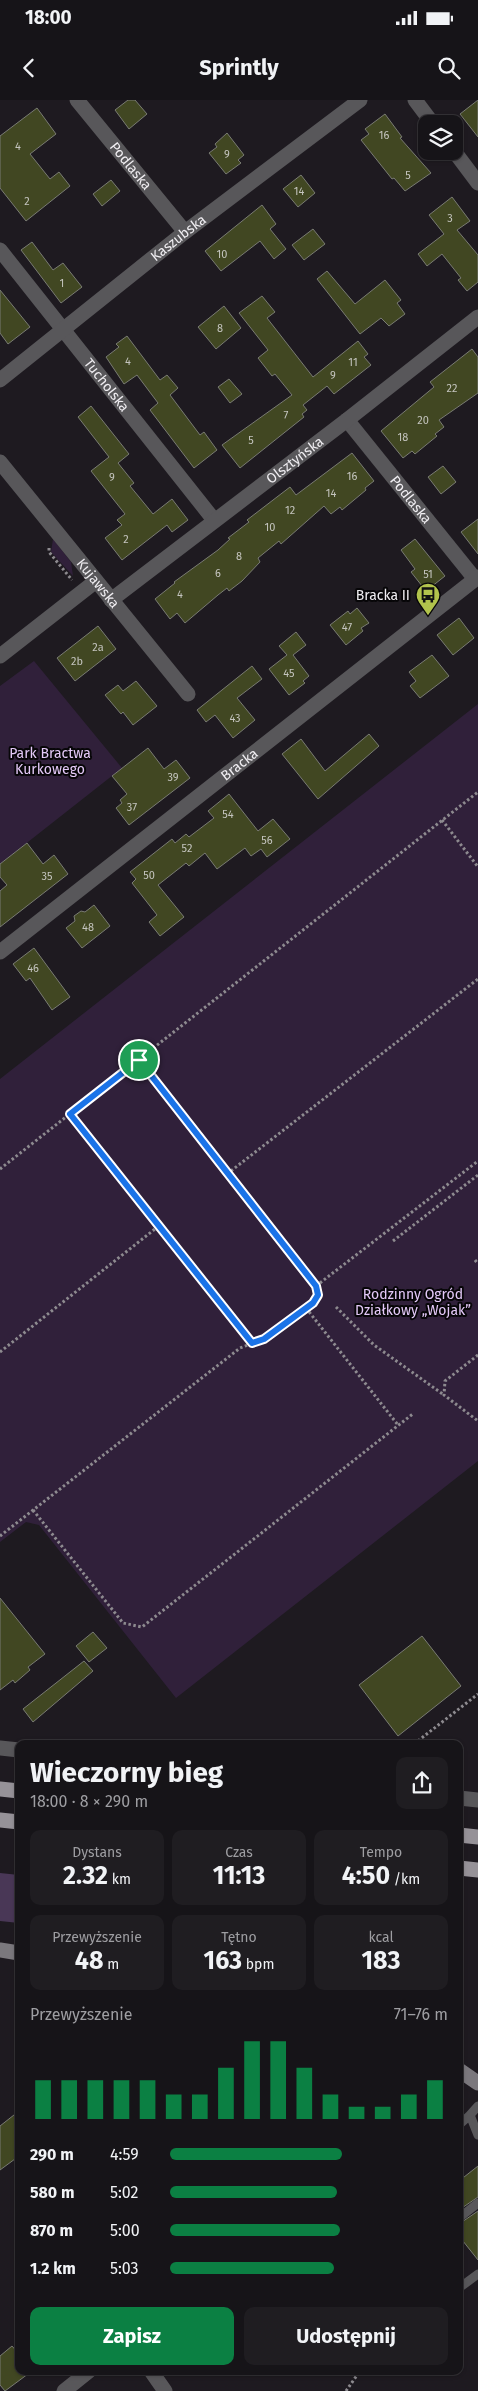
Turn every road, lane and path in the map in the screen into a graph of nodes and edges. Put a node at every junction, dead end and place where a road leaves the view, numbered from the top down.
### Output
1 (77, 100) edge
2 (360, 100) edge
3 (415, 100) edge
4 (426, 115) edge
5 (461, 160) edge
6 (478, 183) edge
7 (185, 232) junction
8 (0, 250) edge
9 (478, 317) edge
10 (63, 331) junction
11 (0, 380) edge
12 (347, 420) junction
13 (3, 471) edge
14 (214, 520) junction
15 (477, 578) edge
16 (96, 581) junction
17 (111, 600) junction
18 (0, 656) edge
19 (188, 694) dead end
20 (478, 792) edge
21 (442, 820) junction
22 (478, 867) edge
23 (0, 952) edge
24 (478, 979) edge
25 (139, 1060) junction
26 (70, 1114) junction
27 (478, 1161) edge
28 (0, 1169) edge
29 (227, 1174) junction
30 (478, 1175) edge
31 (160, 1225) junction
32 (393, 1241) dead end
33 (475, 1260) dead end
34 (478, 1264) edge
35 (316, 1286) junction
36 (336, 1307) dead end
37 (306, 1308) junction
38 (252, 1343) junction
39 (0, 1352) edge
40 (478, 1355) edge
41 (444, 1395) junction
42 (414, 1412) dead end
43 (478, 1421) edge
44 (398, 1425) junction
45 (33, 1510) junction
46 (0, 1536) edge
47 (478, 1694) edge
48 (419, 1740) edge
49 (0, 1748) edge
50 (15, 1750) edge
51 (0, 1789) edge
52 (15, 1791) edge
53 (463, 1798) edge
54 (478, 1800) edge
55 (0, 1820) edge
56 (15, 1822) edge
57 (463, 1835) edge
58 (478, 1837) edge
59 (463, 1868) edge
60 (478, 1870) edge
61 (0, 1950) edge
62 (15, 1952) edge
63 (463, 2073) edge
64 (478, 2083) edge
65 (478, 2106) edge
66 (470, 2115) junction
67 (463, 2121) edge
68 (478, 2135) edge
69 (478, 2203) edge
70 (463, 2215) edge
71 (478, 2274) edge
72 (463, 2285) edge
73 (84, 2375) edge
74 (154, 2375) edge
75 (357, 2375) edge
76 (64, 2391) edge
77 (165, 2391) edge
78 (346, 2391) edge

1 - 7 street, Podlaska
2 - 7 street, Kaszubska
3 - 4 street
5 - 6 street
7 - 10 street, Kaszubska
8 - 10 street, Tucholska
9 - 12 street, Olsztyńska
10 - 11 street, Kaszubska
10 - 14 street, Tucholska
12 - 14 street, Olsztyńska
12 - 15 street, Podlaska
13 - 16 street, Kujawska
14 - 17 street, Olsztyńska
15 - 23 street, Bracka
16 - 17 street, Kujawska
16 - 18 street
17 - 19 street, Kujawska
20 - 21 path
21 - 22 path
21 - 25 path
24 - 29 path
25 - 26 path
25 - 29 path
26 - 28 path
26 - 31 path
27 - 35 path
29 - 35 path
30 - 32 path
31 - 38 path
31 - 39 path
33 - 34 path
35 - 37 path
36 - 41 path
37 - 38 path
37 - 44 path
38 - 45 path
40 - 41 path
41 - 43 path
42 - 44 path
44 - 45 path
45 - 46 path
47 - 48 path
49 - 50 street
51 - 52 main road
53 - 54 street
55 - 56 main road
57 - 58 main road
59 - 60 main road
61 - 62 street
63 - 64 street
65 - 66 lane
66 - 67 lane
66 - 68 lane
69 - 70 lane
71 - 72 lane
73 - 76 street
74 - 77 street
75 - 78 path

